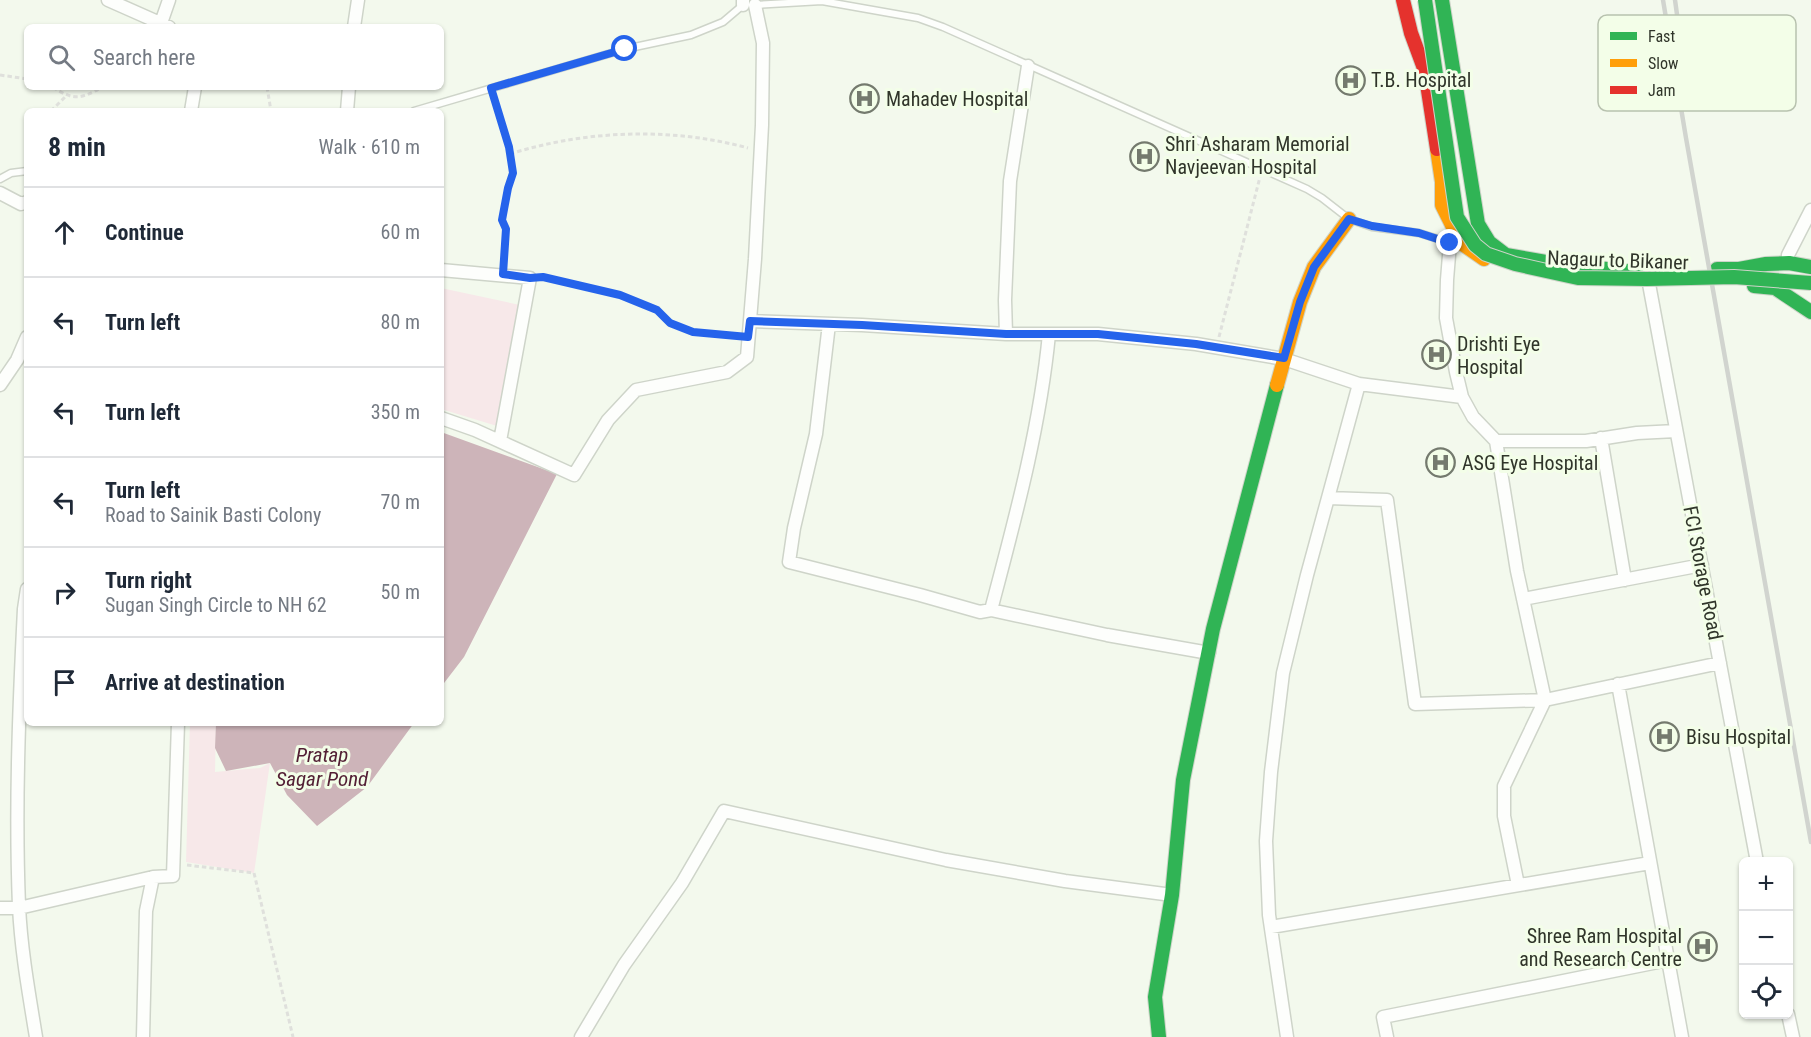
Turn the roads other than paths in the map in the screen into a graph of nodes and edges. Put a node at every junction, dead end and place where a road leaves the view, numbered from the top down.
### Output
1 (108, 0) edge
2 (169, 0) edge
3 (358, 0) edge
4 (1402, 0) edge
5 (1425, 0) edge
6 (1442, 0) edge
7 (747, 3) edge
8 (163, 24) edge
9 (165, 24) edge
10 (354, 24) edge
11 (1028, 66) junction
12 (194, 90) edge
13 (349, 90) edge
14 (192, 108) edge
15 (347, 108) edge
16 (424, 108) edge
17 (24, 171) edge
18 (0, 179) edge
19 (0, 193) edge
20 (24, 203) edge
21 (1811, 210) edge
22 (1349, 219) junction
23 (1450, 243) junction
24 (1468, 248) junction
25 (1789, 263) junction
26 (1811, 267) edge
27 (444, 270) edge
28 (1811, 283) edge
29 (1648, 284) junction
30 (1811, 312) edge
31 (750, 321) junction
32 (829, 324) junction
33 (1006, 334) junction
34 (1050, 334) junction
35 (24, 344) edge
36 (1284, 358) junction
37 (1359, 384) junction
38 (0, 385) edge
39 (1462, 397) junction
40 (444, 419) edge
41 (1676, 430) junction
42 (1601, 438) junction
43 (500, 441) junction
44 (1496, 441) junction
45 (1328, 498) junction
46 (1702, 565) junction
47 (1624, 580) junction
48 (1523, 599) junction
49 (24, 609) edge
50 (991, 610) junction
51 (1209, 653) junction
52 (1720, 663) junction
53 (1618, 684) junction
54 (1545, 700) junction
55 (178, 726) edge
56 (1756, 857) edge
57 (1650, 863) junction
58 (153, 877) junction
59 (1518, 885) junction
60 (1172, 895) junction
61 (0, 908) edge
62 (19, 908) junction
63 (1271, 927) junction
64 (1668, 960) junction
65 (1789, 1019) edge
66 (36, 1037) edge
67 (143, 1037) edge
68 (581, 1037) edge
69 (1159, 1037) edge
70 (1287, 1037) edge
71 (1388, 1037) edge
72 (1682, 1037) edge
73 (1793, 1037) edge

1 - 8 street
2 - 9 street
3 - 10 street
4 - 24 main road, Nagaur to Bikaner
5 - 28 main road, bridge
6 - 25 main road, Nagaur to Bikaner
7 - 11 lane
7 - 16 lane
7 - 31 street
11 - 22 lane
11 - 33 street
12 - 14 street
13 - 15 street
17 - 18 lane
19 - 20 street
21 - 25 street
22 - 23 lane
22 - 36 main road
23 - 24 lane
23 - 39 street
24 - 29 main road, Nagaur to Bikaner
25 - 26 main road, Nagaur to Bikaner
27 - 43 street
29 - 30 main road, Nagaur to Bikaner
29 - 41 street, FCI Storage Road
31 - 32 street
31 - 43 street
32 - 33 street
32 - 50 street
33 - 34 street
34 - 36 street
34 - 50 street
35 - 38 street
36 - 37 street
36 - 51 main road
37 - 39 street
37 - 45 street
39 - 44 street
40 - 43 street
41 - 42 street
41 - 46 street, FCI Storage Road
42 - 44 street
42 - 47 street
44 - 48 street
45 - 54 street
45 - 63 street
46 - 47 street
46 - 52 street, FCI Storage Road
47 - 48 street
48 - 54 street
49 - 62 street
50 - 51 street
51 - 60 main road
52 - 53 street
52 - 56 street, FCI Storage Road
53 - 54 street
53 - 57 street
54 - 59 street
55 - 58 street
57 - 59 street
57 - 64 street
58 - 62 street
58 - 67 street
59 - 63 street
60 - 68 street
60 - 69 main road
61 - 62 street
62 - 66 street
63 - 70 street
64 - 71 street
64 - 72 street
65 - 73 street

